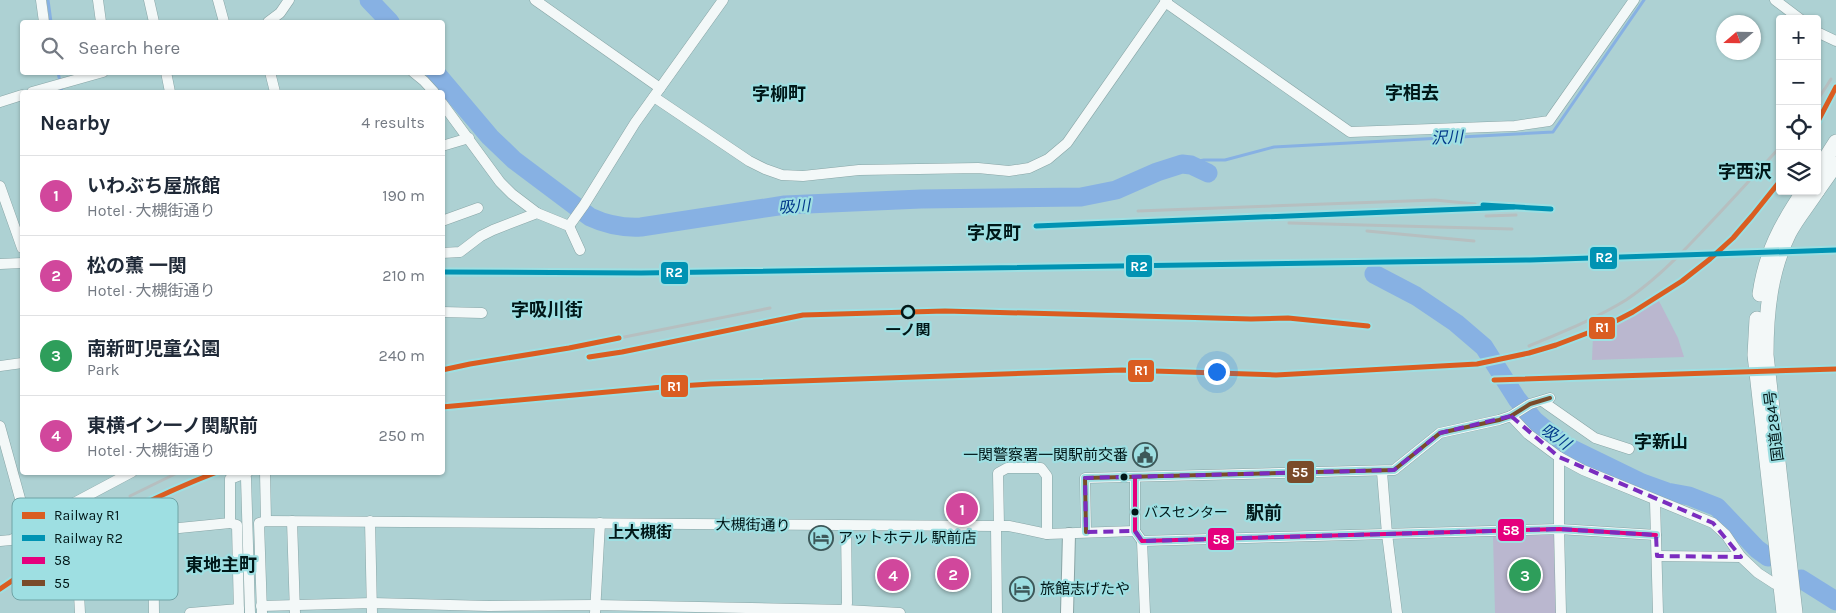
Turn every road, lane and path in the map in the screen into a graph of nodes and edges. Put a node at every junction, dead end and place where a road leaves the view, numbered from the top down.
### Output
1 (41, 0) edge
2 (98, 0) edge
3 (148, 0) edge
4 (218, 0) edge
5 (289, 0) edge
6 (534, 0) edge
7 (722, 0) edge
8 (1634, 0) edge
9 (1775, 0) edge
10 (1166, 1) edge
11 (1795, 15) edge
12 (44, 20) edge
13 (101, 20) edge
14 (153, 20) edge
15 (223, 20) edge
16 (270, 20) edge
17 (1821, 34) edge
18 (1836, 41) edge
19 (95, 75) edge
20 (167, 75) edge
21 (271, 75) edge
22 (417, 75) edge
23 (660, 88) junction
24 (55, 89) edge
25 (170, 90) edge
26 (274, 90) edge
27 (432, 90) edge
28 (20, 96) edge
29 (654, 97) junction
30 (0, 102) edge
31 (445, 107) edge
32 (469, 138) junction
33 (1836, 142) edge
34 (445, 145) edge
35 (1836, 164) edge
36 (1821, 166) edge
37 (1821, 185) edge
38 (0, 186) edge
39 (1801, 195) edge
40 (1814, 195) edge
41 (478, 208) dead end
42 (537, 213) junction
43 (445, 220) edge
44 (18, 222) edge
45 (572, 222) junction
46 (20, 235) edge
47 (580, 250) dead end
48 (445, 253) edge
49 (20, 263) edge
50 (0, 264) edge
51 (445, 312) edge
52 (482, 313) dead end
53 (1761, 355) junction
54 (20, 363) edge
55 (0, 366) edge
56 (1764, 385) junction
57 (1514, 415) junction
58 (0, 426) edge
59 (1629, 449) dead end
60 (1560, 457) junction
61 (1382, 472) junction
62 (126, 475) edge
63 (247, 475) edge
64 (265, 475) edge
65 (1135, 477) junction
66 (19, 498) edge
67 (83, 498) edge
68 (1655, 501) junction
69 (266, 521) junction
70 (292, 521) junction
71 (370, 521) junction
72 (230, 523) junction
73 (600, 523) junction
74 (846, 526) junction
75 (998, 526) junction
76 (178, 528) edge
77 (1559, 529) junction
78 (1135, 531) junction
79 (1086, 532) junction
80 (1048, 534) junction
81 (1069, 534) junction
82 (1387, 534) junction
83 (1656, 535) junction
84 (1142, 541) junction
85 (1657, 556) junction
86 (1741, 556) junction
87 (1782, 584) junction
88 (79, 600) edge
89 (154, 600) edge
90 (372, 608) edge
91 (295, 609) edge
92 (595, 609) edge
93 (262, 610) edge
94 (239, 611) edge
95 (845, 611) edge
96 (80, 613) edge
97 (154, 613) edge
98 (190, 613) edge
99 (250, 613) edge
100 (900, 613) edge
101 (997, 613) edge
102 (1067, 613) edge
103 (1145, 613) edge
104 (1398, 613) edge
105 (1561, 613) edge
106 (1658, 613) edge
107 (1784, 613) edge
108 (1795, 613) edge

1 - 12 street
2 - 13 street
3 - 14 street
4 - 15 street
5 - 16 street
6 - 23 street
7 - 23 street
8 - 10 street
9 - 11 street
10 - 29 street
17 - 18 street
19 - 24 street
20 - 25 street
21 - 26 street
22 - 27 street
23 - 29 street
28 - 30 street
29 - 45 street
31 - 32 street
32 - 34 street
32 - 42 street
33 - 36 highway
35 - 37 highway, 国道284号
38 - 44 street
39 - 53 highway, 国道284号
40 - 53 highway, 国道284号
41 - 43 street
42 - 45 street
42 - 48 street
44 - 46 street
45 - 47 street
49 - 50 street
51 - 52 street
53 - 56 highway, 国道284号
54 - 55 street
56 - 87 highway, 国道284号
56 - 108 highway, 国道284号
57 - 59 street
57 - 60 street
57 - 61 street
58 - 66 street
60 - 68 street
60 - 77 street
61 - 65 street
61 - 82 street
62 - 67 street
63 - 72 street
63 - 99 street
64 - 69 street
65 - 78 street
65 - 79 street
68 - 83 street
68 - 86 street
69 - 70 street, 大槻街通り
69 - 93 street
70 - 71 street, 大槻街通り
70 - 91 street
71 - 73 street, 大槻街通り
71 - 90 street
72 - 76 street
72 - 94 street
73 - 74 street, 大槻街通り
73 - 92 street
74 - 75 street, 大槻街通り
74 - 95 street
75 - 80 street, 大槻街通り
75 - 80 street
75 - 101 street
77 - 82 street
77 - 83 street
77 - 105 street
78 - 79 street, 大槻街通り
78 - 84 street
79 - 81 street, 大槻街通り
80 - 81 street, 大槻街通り
81 - 102 main road
82 - 84 street
82 - 104 street
83 - 85 street
84 - 103 street
85 - 86 street
85 - 106 street
86 - 87 street
87 - 107 highway, 国道284号
88 - 96 street
89 - 97 street
90 - 91 street
90 - 92 street
91 - 93 street
92 - 95 street
94 - 98 street
95 - 100 street

